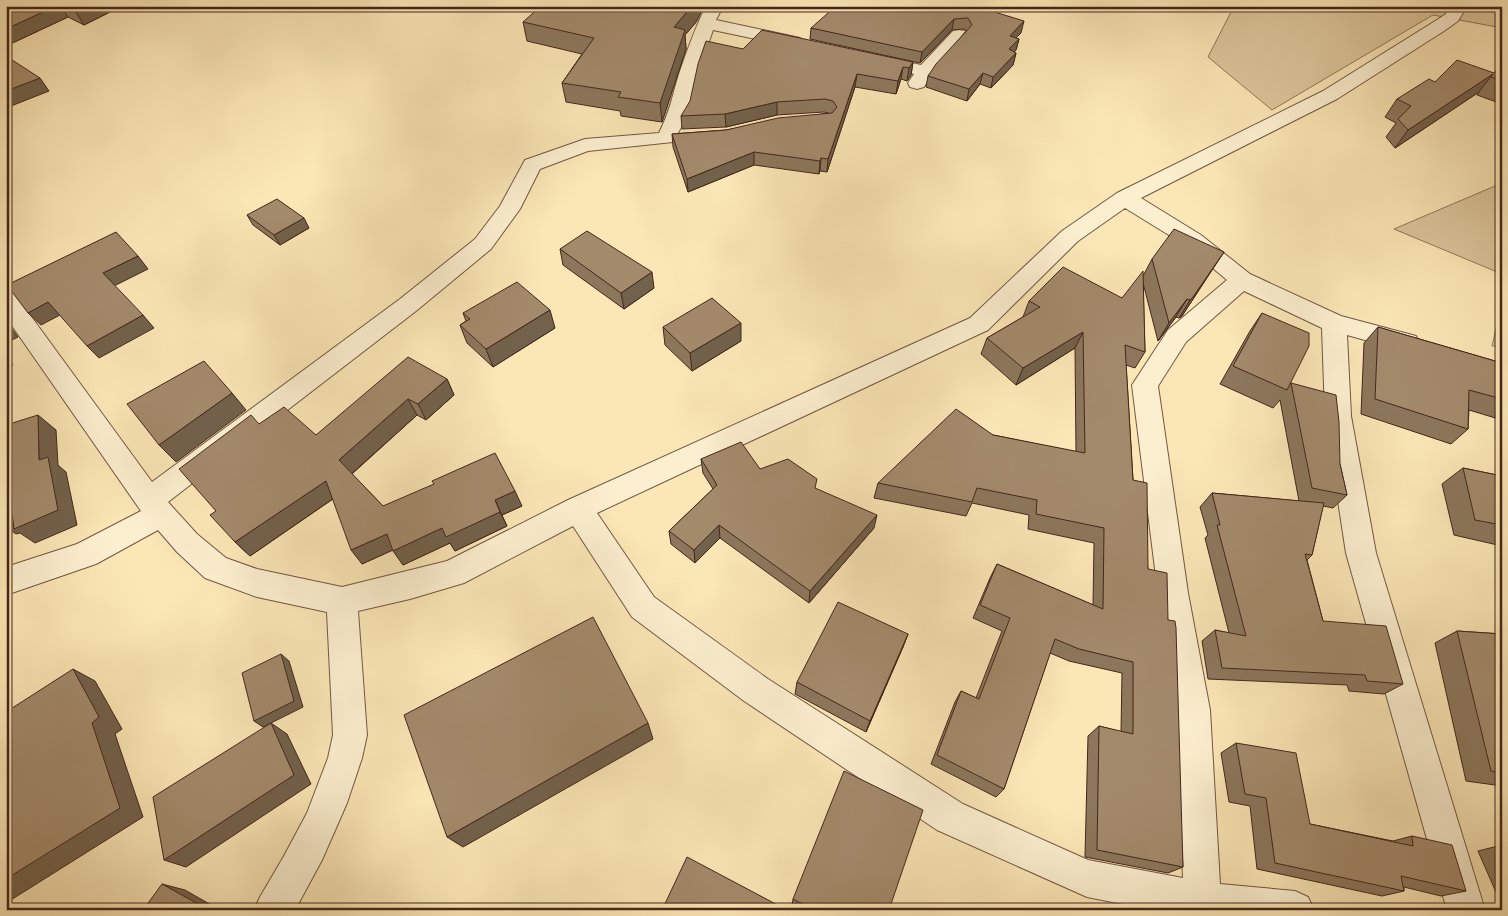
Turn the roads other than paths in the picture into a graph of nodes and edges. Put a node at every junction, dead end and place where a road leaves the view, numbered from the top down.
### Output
1 (1460, 6) edge
2 (710, 15) edge
3 (959, 35) dead end
4 (811, 46) edge
5 (858, 56) edge
6 (692, 137) edge
7 (666, 138) junction
8 (1124, 198) junction
9 (1242, 280) junction
10 (6, 299) edge
11 (1334, 323) junction
12 (1432, 351) edge
13 (154, 508) junction
14 (578, 509) junction
15 (6, 581) edge
16 (342, 601) junction
17 (1203, 905) edge
18 (273, 910) edge
19 (1295, 910) edge
20 (1466, 910) edge

1 - 8 street
2 - 4 street
2 - 7 street
3 - 5 street
6 - 7 street
7 - 13 street
8 - 9 street
8 - 14 street
9 - 11 street
9 - 17 street
10 - 13 street
11 - 12 street
11 - 20 street
13 - 15 street
13 - 16 street
14 - 16 street
14 - 17 street
16 - 18 street
17 - 19 street

